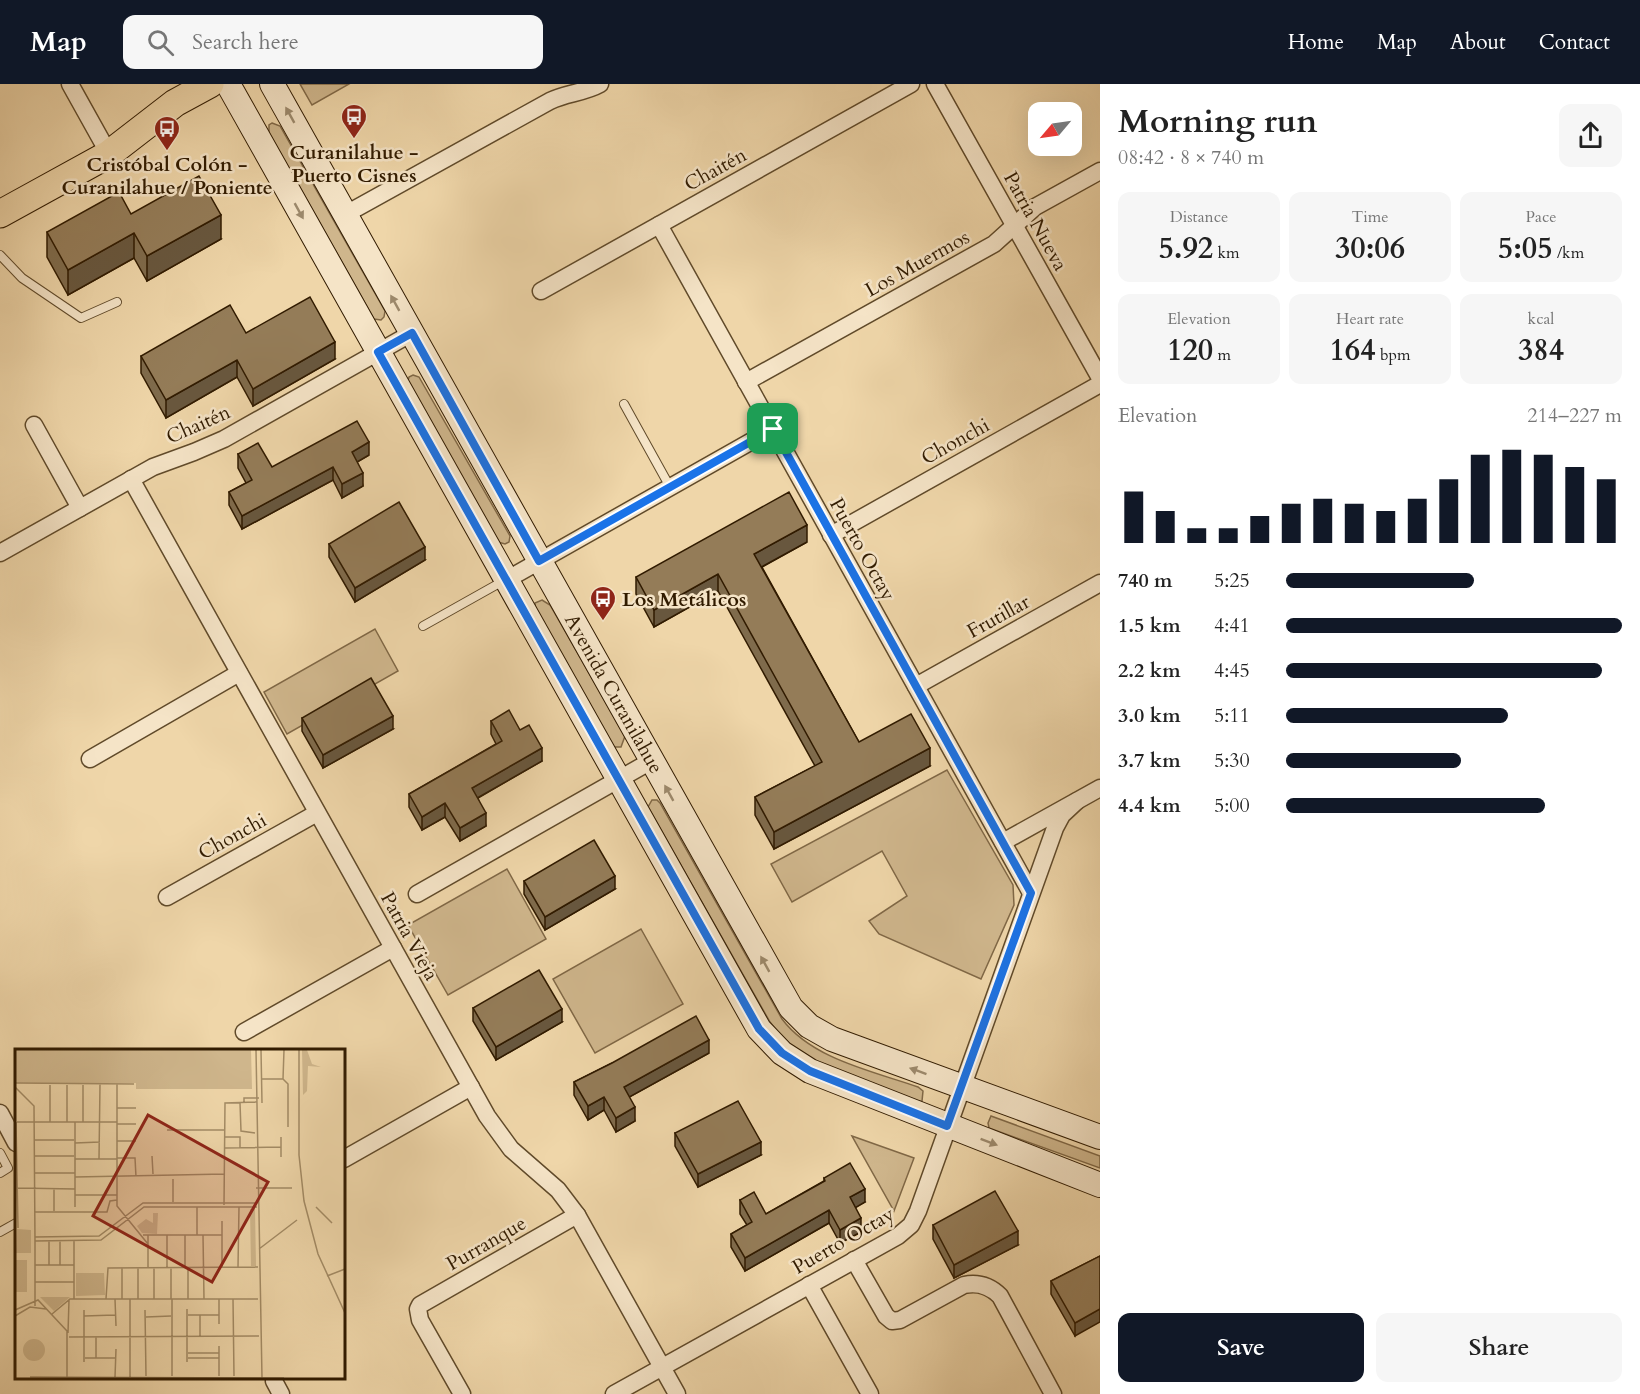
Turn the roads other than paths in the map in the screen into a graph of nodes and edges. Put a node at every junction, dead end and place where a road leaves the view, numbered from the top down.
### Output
1 (70, 84) edge
2 (210, 84) edge
3 (228, 84) edge
4 (272, 84) edge
5 (600, 84) edge
6 (910, 84) edge
7 (935, 84) edge
8 (109, 154) junction
9 (1100, 171) edge
10 (0, 214) edge
11 (346, 214) junction
12 (659, 225) junction
13 (1014, 225) junction
14 (0, 255) edge
15 (541, 291) dead end
16 (117, 302) dead end
17 (412, 333) junction
18 (1093, 350) edge
19 (378, 352) junction
20 (1100, 378) edge
21 (746, 382) junction
22 (1100, 384) edge
23 (624, 404) dead end
24 (34, 425) dead end
25 (773, 429) junction
26 (131, 479) junction
27 (670, 487) junction
28 (80, 508) junction
29 (831, 535) junction
30 (0, 553) edge
31 (539, 561) junction
32 (506, 580) junction
33 (1100, 583) edge
34 (423, 626) dead end
35 (239, 673) junction
36 (916, 686) junction
37 (90, 759) dead end
38 (651, 761) junction
39 (618, 780) junction
40 (1100, 788) edge
41 (1077, 801) junction
42 (317, 813) junction
43 (1003, 842) junction
44 (1031, 893) junction
45 (417, 894) dead end
46 (167, 897) dead end
47 (393, 948) junction
48 (244, 1032) dead end
49 (471, 1087) junction
50 (961, 1087) junction
51 (0, 1113) edge
52 (947, 1126) junction
53 (1100, 1137) edge
54 (15, 1141) edge
55 (0, 1153) edge
56 (345, 1158) edge
57 (0, 1173) edge
58 (1100, 1185) edge
59 (577, 1215) junction
60 (15, 1224) edge
61 (0, 1232) edge
62 (854, 1260) junction
63 (809, 1285) junction
64 (662, 1367) junction
65 (462, 1394) edge
66 (614, 1394) edge
67 (677, 1394) edge
68 (870, 1394) edge
69 (1053, 1394) edge

1 - 8 street
2 - 8 main road
3 -> 19 main road, Avenida Curanilahue
11 -> 4 main road, Avenida Curanilahue
5 - 11 street
6 - 12 street, Chaitén
7 - 13 street, Patria Nueva
8 - 10 main road
9 - 13 street, Los Muermos
17 -> 11 main road, Avenida Curanilahue
12 - 15 street, Chaitén
12 - 21 street, Puerto Octay
13 - 18 street, Patria Nueva
13 - 21 street, Los Muermos
14 - 16 lane
17 - 19 street, Chaitén
17 - 31 main road, Avenida Curanilahue
18 - 20 street, Patria Nueva
19 - 26 street, Chaitén
19 - 32 main road, Avenida Curanilahue
21 - 25 street, Puerto Octay
22 - 29 street, Chonchi
23 - 27 lane
24 - 28 street
25 - 27 street
25 - 29 street, Puerto Octay
26 - 28 street, Chaitén
26 - 35 street, Patria Vieja
27 - 31 street
28 - 30 street, Chaitén
29 - 36 street, Puerto Octay
31 - 32 street
31 - 38 main road, Avenida Curanilahue
32 - 34 lane
32 - 39 main road, Avenida Curanilahue
33 - 36 street, Frutillar
35 - 37 street
35 - 42 street, Patria Vieja
36 - 43 street, Puerto Octay
38 - 39 street
50 -> 38 main road, Avenida Curanilahue
39 - 45 street
39 - 52 main road, Avenida Curanilahue
40 - 41 street
41 - 43 street
41 - 44 street, Puerto Octay
42 - 46 street, Chonchi
42 - 47 street, Patria Vieja
43 - 44 street, Puerto Octay
44 - 50 street, Puerto Octay
47 - 48 street
47 - 49 street, Patria Vieja
49 - 56 street
49 - 59 street, Patria Vieja
50 - 52 street, Puerto Octay
50 - 53 main road, Avenida Curanilahue
51 - 54 street
52 -> 58 main road, Avenida Curanilahue
52 - 62 street, Puerto Octay
55 - 57 lane
59 - 64 street, Patria Vieja
59 - 65 street, Purranque
60 - 61 lane
62 - 63 street, Puerto Octay
62 - 69 street
63 - 64 street, Puerto Octay
63 - 68 street
64 - 66 street, Puerto Octay
64 - 67 street, Patria Vieja

